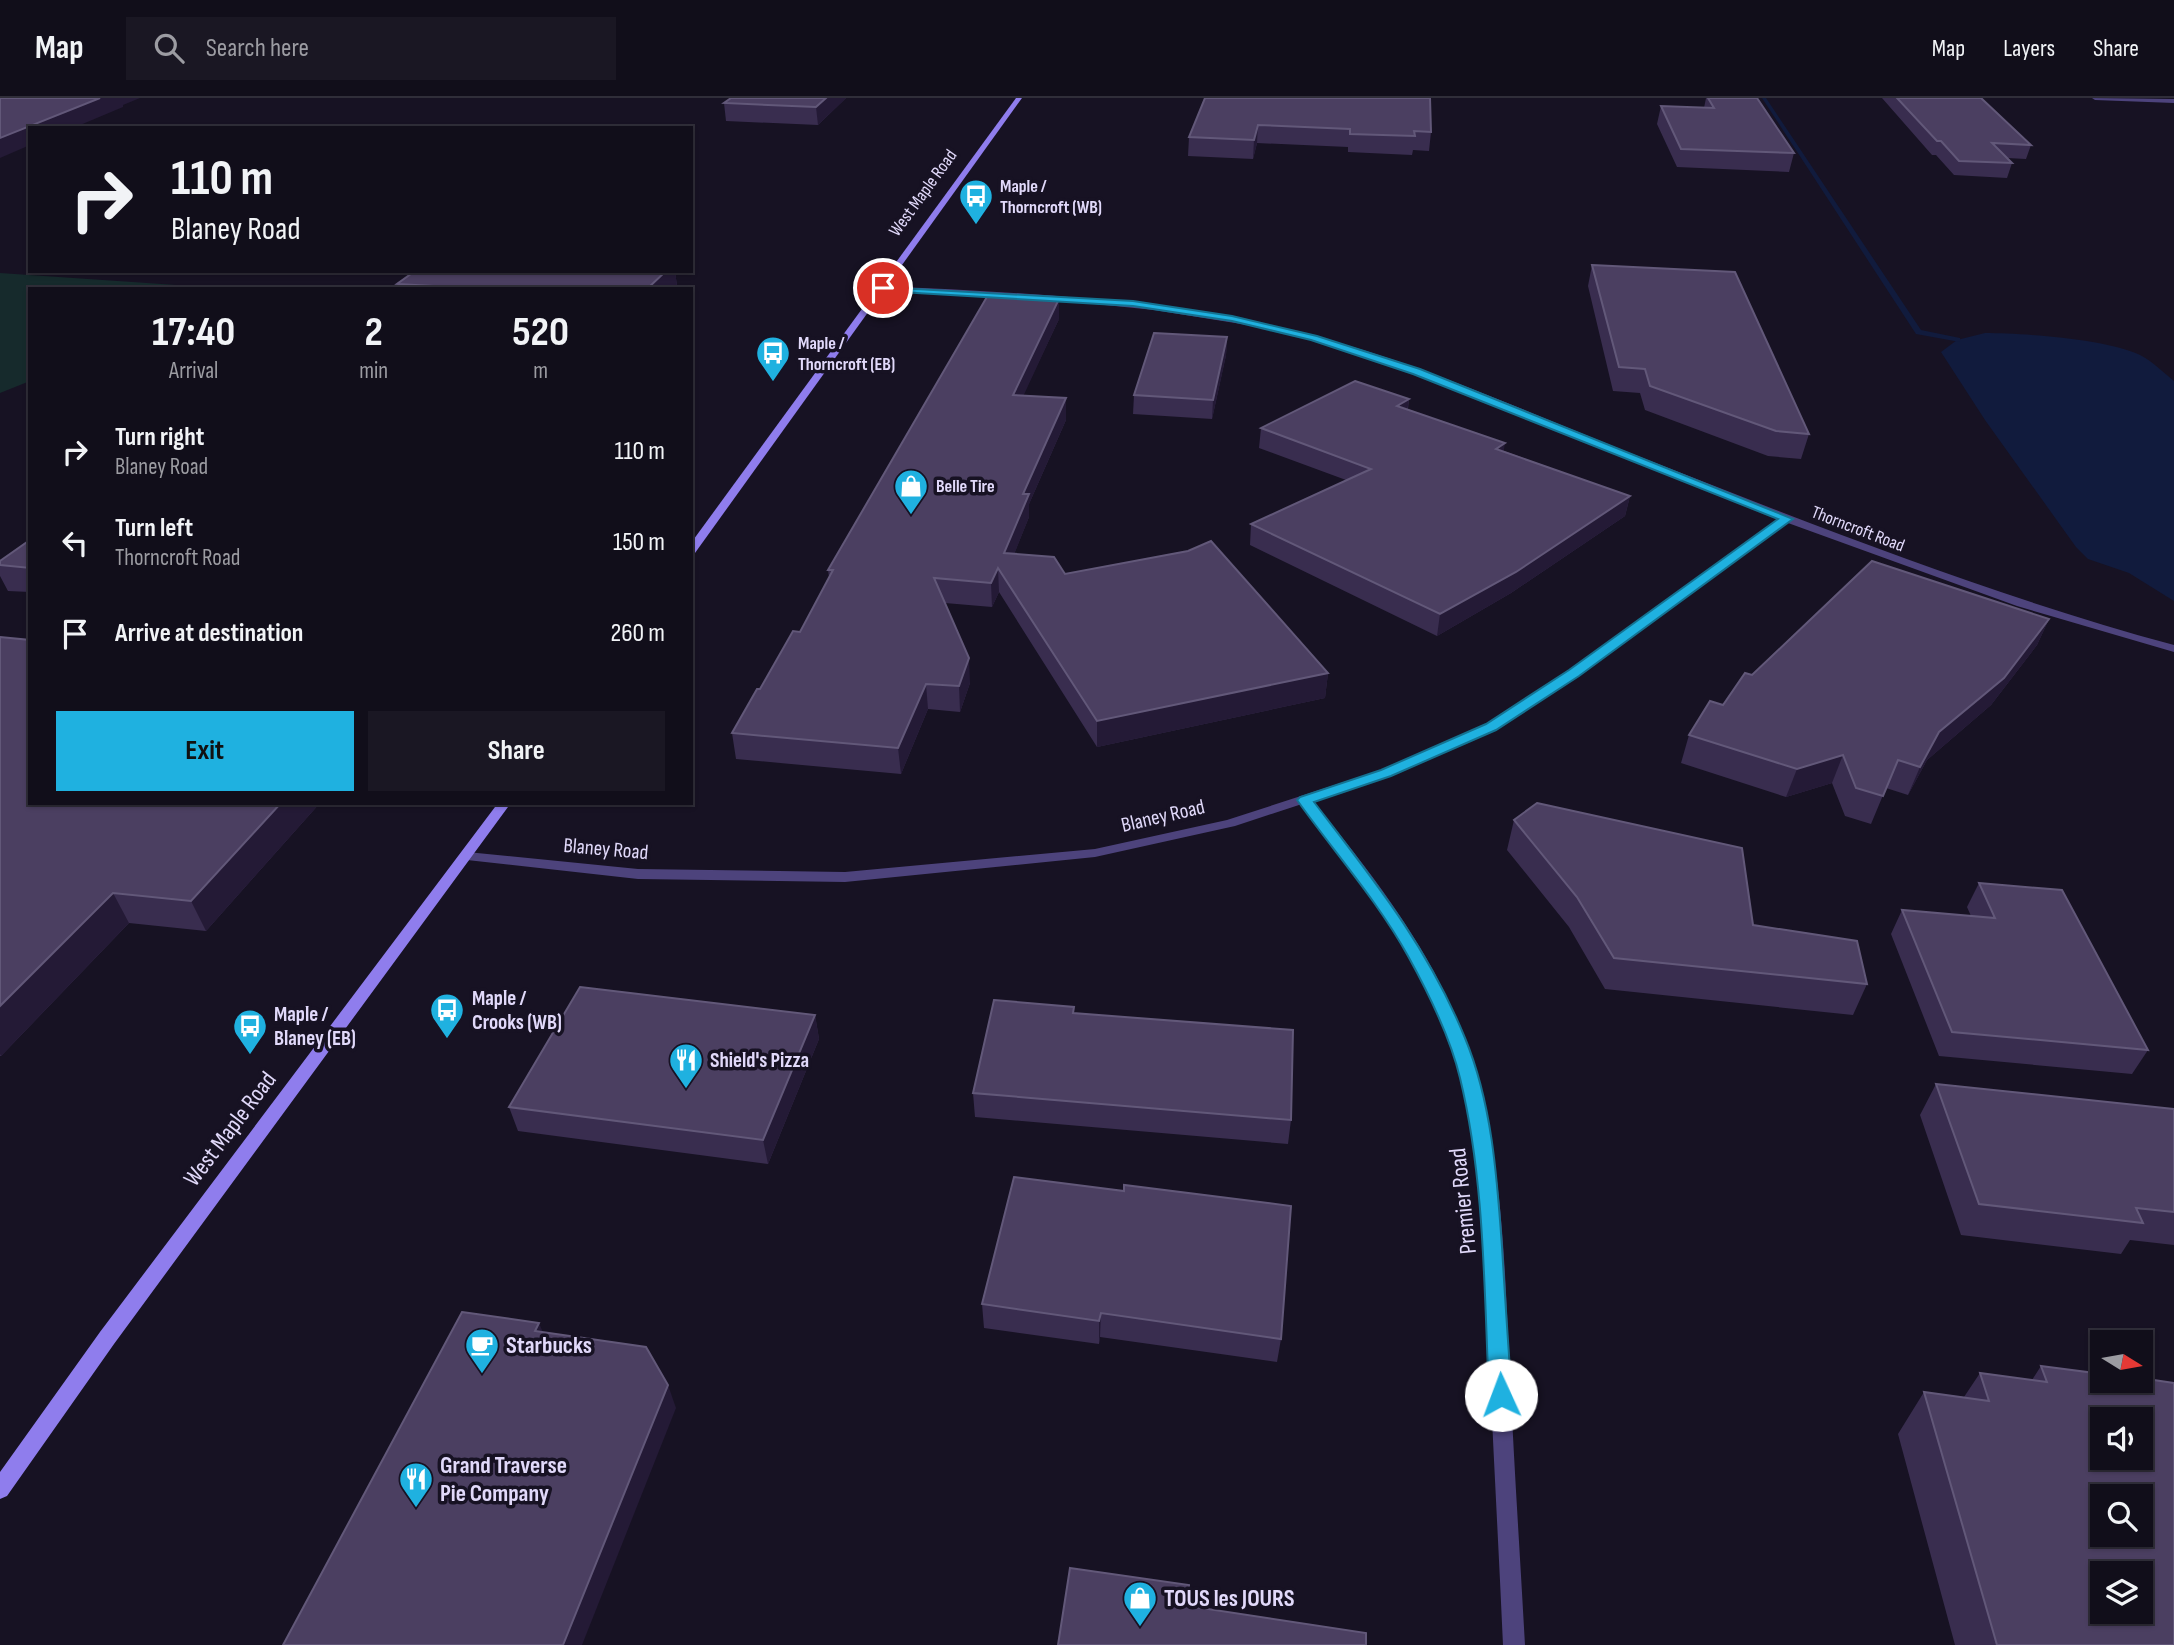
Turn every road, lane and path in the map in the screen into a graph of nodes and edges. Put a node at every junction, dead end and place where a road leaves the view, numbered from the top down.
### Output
1 (1019, 98) edge
2 (2095, 98) edge
3 (2174, 101) edge
4 (883, 288) junction
5 (1787, 519) junction
6 (693, 548) edge
7 (2174, 649) edge
8 (1305, 800) junction
9 (504, 805) edge
10 (467, 856) junction
11 (0, 1489) edge
12 (1514, 1645) edge

1 - 4 main road, West Maple Road
2 - 3 street
4 - 5 street, Thorncroft Road
4 - 6 main road, West Maple Road
5 - 7 street, Thorncroft Road
5 - 8 street, Blaney Road
8 - 10 street, Blaney Road
8 - 12 street, Premier Road
9 - 10 main road, West Maple Road
10 - 11 main road, West Maple Road

